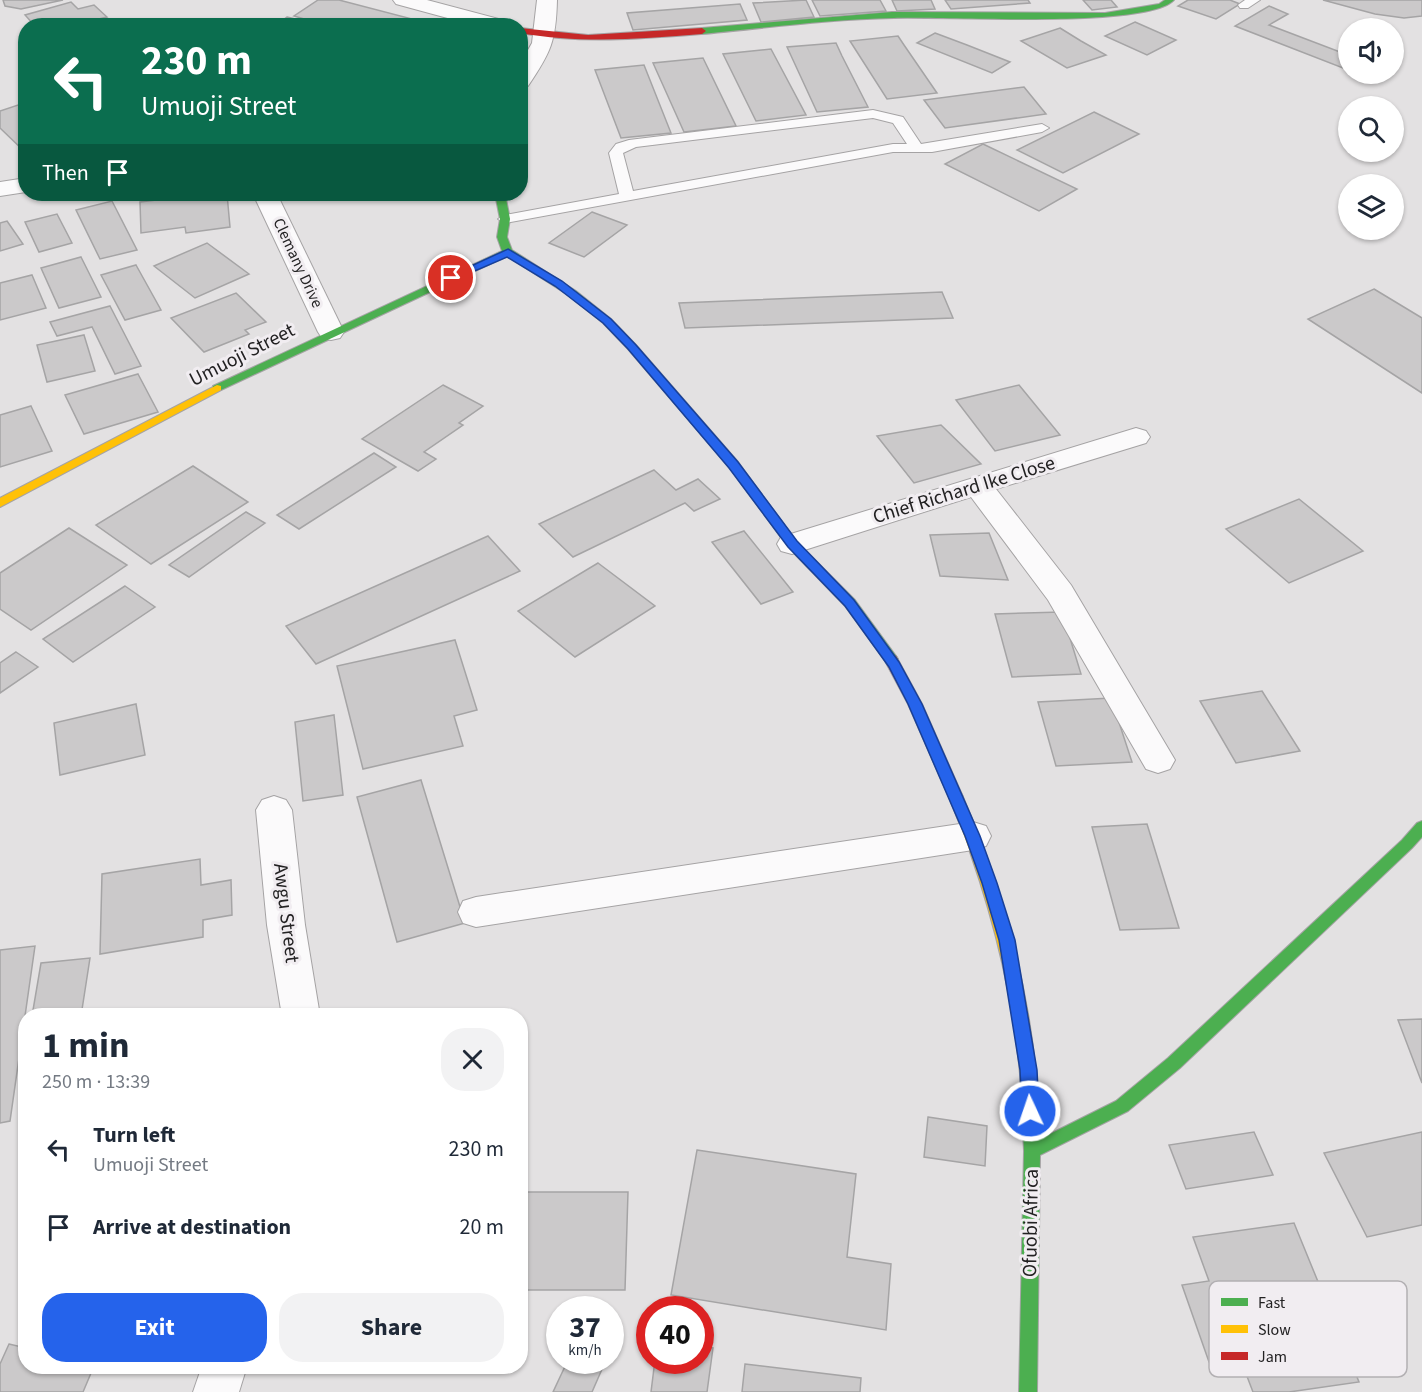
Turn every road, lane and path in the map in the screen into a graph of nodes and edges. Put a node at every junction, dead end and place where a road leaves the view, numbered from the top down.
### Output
1 (403, 0) edge
2 (547, 0) edge
3 (1170, 0) edge
4 (472, 18) edge
5 (528, 32) edge
6 (545, 36) junction
7 (528, 68) edge
8 (1042, 128) dead end
9 (917, 148) junction
10 (18, 186) edge
11 (0, 189) edge
12 (627, 197) junction
13 (269, 201) edge
14 (501, 201) edge
15 (505, 219) junction
16 (508, 252) junction
17 (331, 332) junction
18 (1136, 437) dead end
19 (977, 485) junction
20 (0, 503) edge
21 (792, 544) junction
22 (1158, 760) dead end
23 (274, 810) dead end
24 (1422, 827) edge
25 (973, 836) junction
26 (477, 912) dead end
27 (300, 1008) edge
28 (1032, 1151) junction
29 (222, 1374) edge
30 (216, 1392) edge
31 (1028, 1392) edge

1 - 4 street
2 - 6 street
3 - 6 street
5 - 6 street
6 - 7 street
8 - 9 lane
9 - 12 lane
9 - 12 lane
10 - 11 street
12 - 15 lane
13 - 17 street, Clemany Drive
14 - 15 street
15 - 16 street
16 - 17 street, Umuoji Street
16 - 21 street, Ofuobi Africa
17 - 20 street, Umuoji Street
18 - 19 street, Chief Richard Ike Close
19 - 21 street, Chief Richard Ike Close
19 - 22 street
21 - 25 street, Ofuobi Africa
23 - 27 street, Awgu Street
24 - 28 street
25 - 26 street
25 - 28 street, Ofuobi Africa
28 - 31 street, Ofuobi Africa
29 - 30 street

